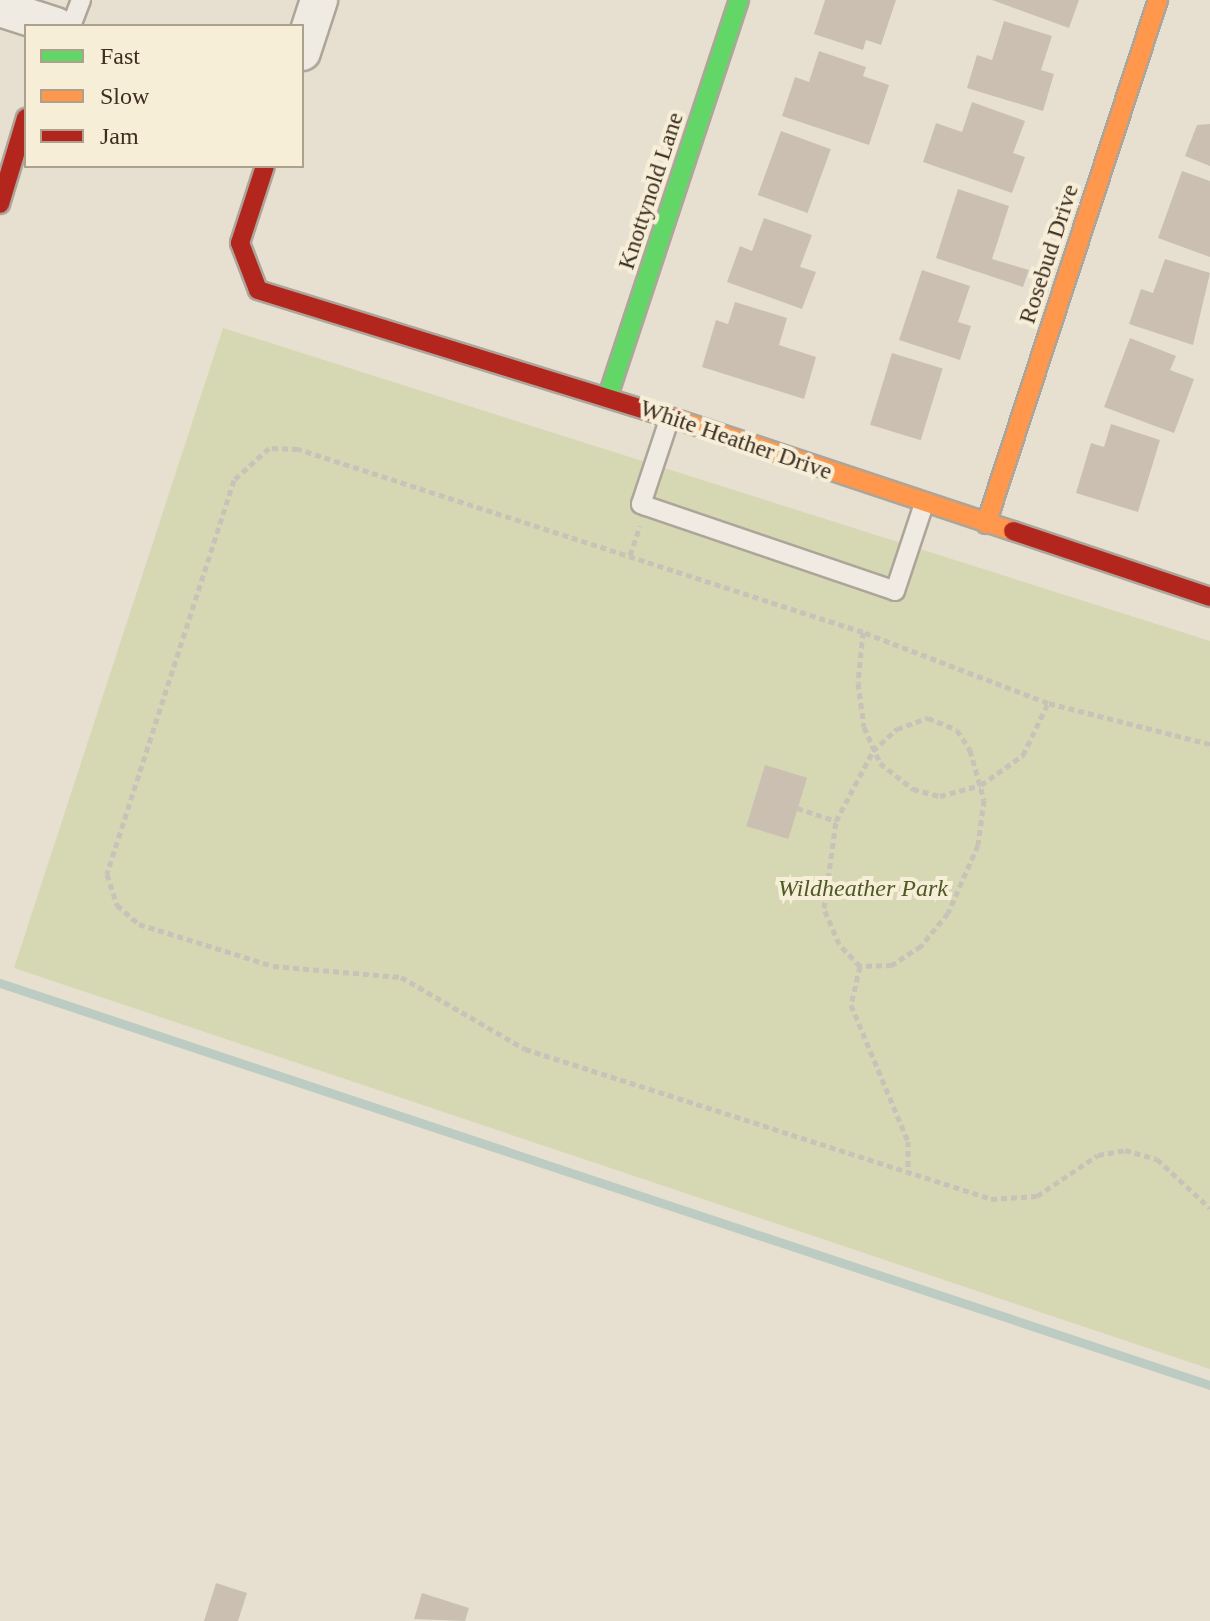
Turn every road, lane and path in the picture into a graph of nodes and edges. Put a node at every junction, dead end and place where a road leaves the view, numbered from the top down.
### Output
1 (81, 0) edge
2 (319, 0) edge
3 (739, 0) edge
4 (1158, 0) edge
5 (0, 8) edge
6 (49, 24) edge
7 (72, 24) edge
8 (304, 46) edge
9 (24, 125) edge
10 (264, 168) edge
11 (0, 204) edge
12 (608, 396) junction
13 (670, 417) junction
14 (924, 504) junction
15 (986, 524) junction
16 (1210, 597) edge
17 (863, 632) junction
18 (1048, 703) junction
19 (1210, 744) edge
20 (873, 751) junction
21 (981, 785) junction
22 (797, 808) dead end
23 (836, 821) junction
24 (860, 966) junction
25 (908, 1172) junction
26 (1210, 1208) edge

1 - 7 lane
2 - 8 street
3 - 12 street, Knottynold Lane
4 - 15 street, Rosebud Drive
5 - 6 street
9 - 11 street
10 - 12 street, White Heather Drive
12 - 13 street, White Heather Drive
13 - 14 street, White Heather Drive
13 - 14 lane
14 - 15 street, White Heather Drive
15 - 16 street, White Heather Drive
17 - 18 path
17 - 20 path
17 - 25 path
18 - 19 path
18 - 21 path
20 - 21 path
20 - 21 path
20 - 23 path
21 - 24 path
22 - 23 path
23 - 24 path
24 - 25 path
25 - 26 path

